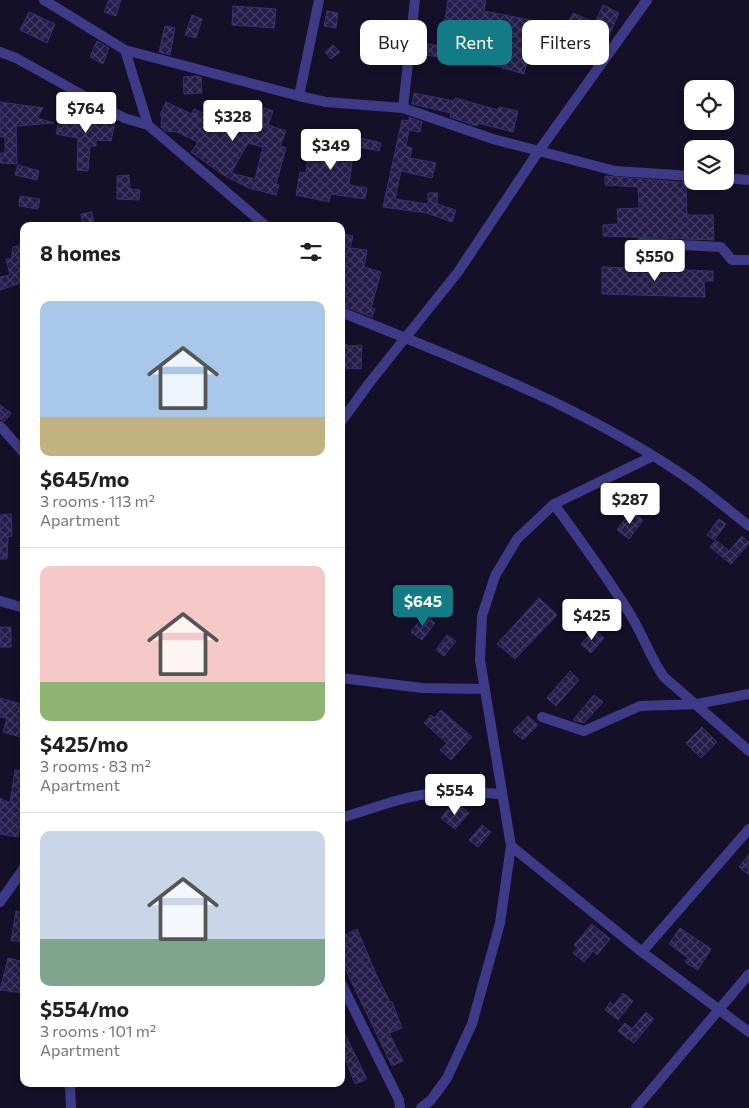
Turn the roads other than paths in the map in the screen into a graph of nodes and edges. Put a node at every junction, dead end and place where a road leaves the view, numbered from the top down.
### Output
1 (44, 0) edge
2 (318, 0) edge
3 (416, 0) edge
4 (647, 0) edge
5 (125, 50) junction
6 (0, 52) edge
7 (299, 96) junction
8 (403, 108) junction
9 (148, 124) junction
10 (538, 152) junction
11 (684, 175) edge
12 (734, 179) edge
13 (749, 180) edge
14 (261, 222) edge
15 (641, 243) dead end
16 (749, 260) edge
17 (345, 314) edge
18 (406, 338) junction
19 (345, 417) edge
20 (0, 426) edge
21 (20, 448) edge
22 (653, 456) junction
23 (554, 504) junction
24 (749, 526) edge
25 (0, 602) edge
26 (20, 607) edge
27 (345, 678) edge
28 (484, 689) junction
29 (749, 694) edge
30 (697, 704) junction
31 (542, 717) dead end
32 (749, 751) edge
33 (501, 794) junction
34 (345, 817) edge
35 (749, 829) edge
36 (512, 846) junction
37 (20, 874) edge
38 (0, 902) edge
39 (642, 952) junction
40 (749, 974) edge
41 (345, 991) edge
42 (717, 1010) junction
43 (749, 1032) edge
44 (70, 1087) edge
45 (71, 1108) edge
46 (400, 1108) edge
47 (421, 1108) edge
48 (636, 1108) edge

1 - 5 street
2 - 7 street
3 - 8 street
4 - 10 street
5 - 7 street
5 - 9 street
6 - 9 street
7 - 8 street
8 - 10 street
9 - 14 street
10 - 11 street
10 - 18 street
12 - 13 street
15 - 16 street
17 - 18 street
18 - 19 street
18 - 22 street
20 - 21 street
22 - 23 street
22 - 24 street
23 - 28 street
23 - 30 street
25 - 26 street
27 - 28 street
28 - 33 street
29 - 30 street
30 - 31 street
30 - 32 street
33 - 34 street
33 - 36 street
35 - 39 street
36 - 39 street
36 - 47 street
37 - 38 street
39 - 42 street
40 - 42 street
41 - 46 street
42 - 43 street
42 - 48 street
44 - 45 street

